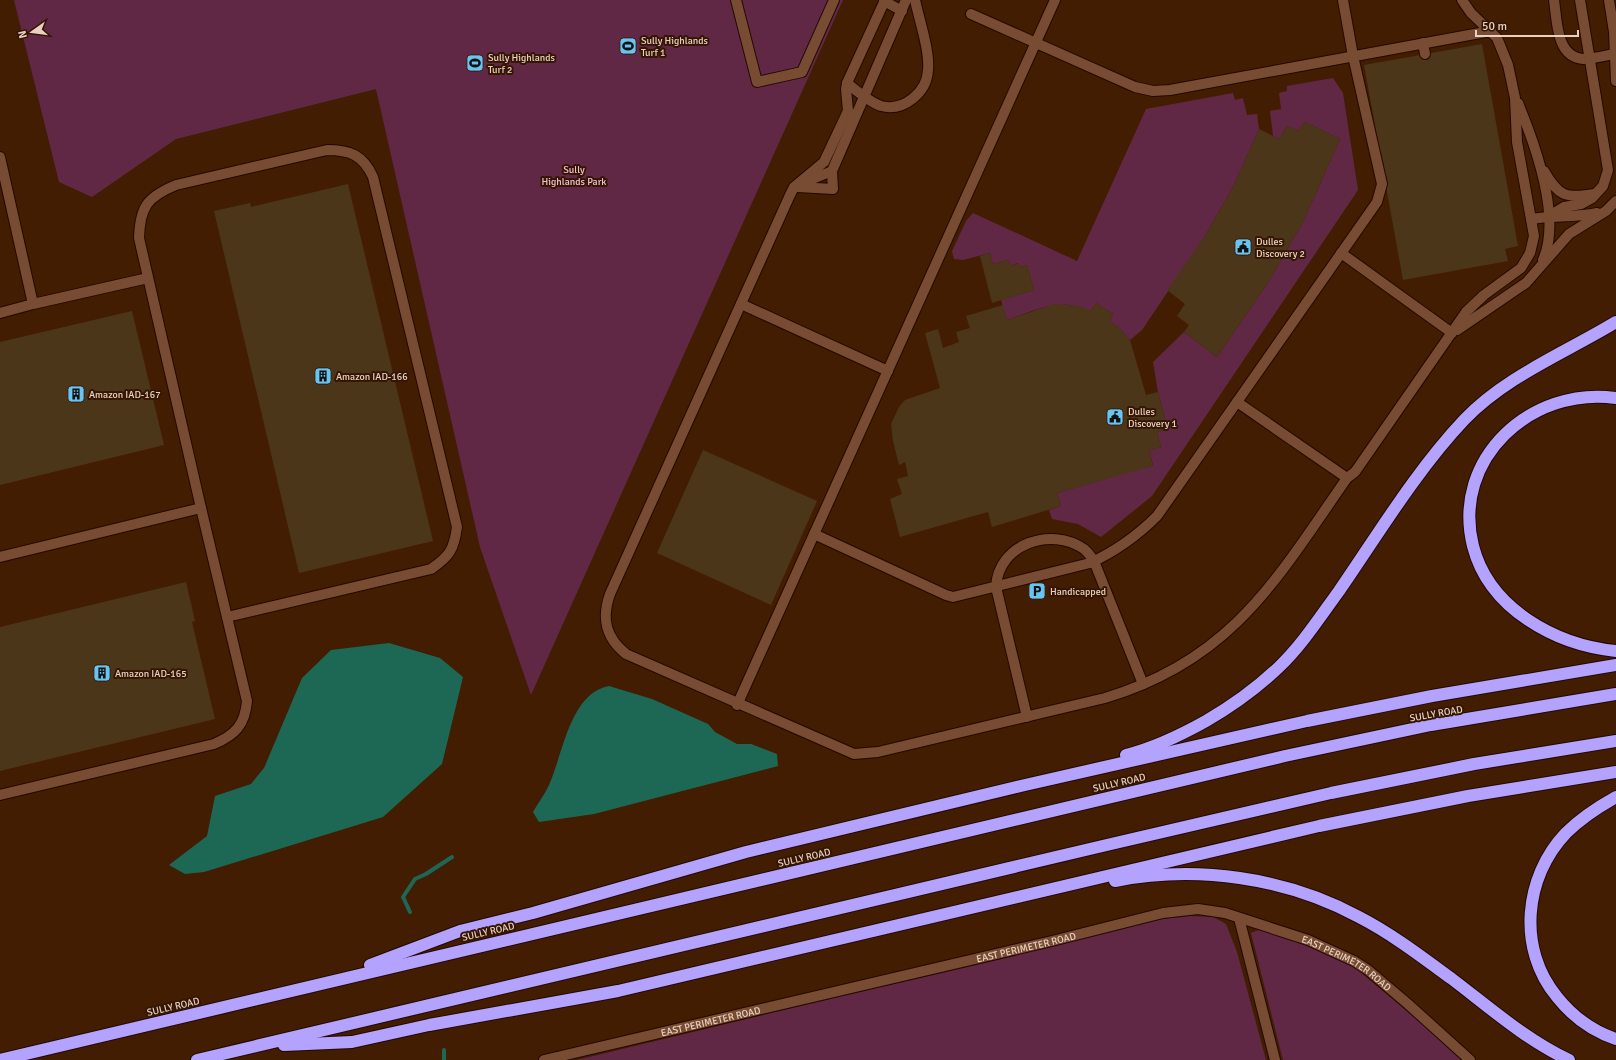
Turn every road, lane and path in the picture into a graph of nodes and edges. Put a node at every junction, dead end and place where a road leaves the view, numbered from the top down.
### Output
1 (736, 0) edge
2 (834, 0) edge
3 (906, 0) edge
4 (915, 0) edge
5 (1055, 0) edge
6 (1343, 0) edge
7 (1462, 0) edge
8 (1554, 0) edge
9 (1580, 0) edge
10 (1609, 0) edge
11 (885, 1) edge
12 (902, 11) junction
13 (971, 14) dead end
14 (1491, 31) junction
15 (1036, 43) junction
16 (1423, 43) junction
17 (1425, 54) dead end
18 (1614, 54) junction
19 (1353, 56) junction
20 (1590, 58) junction
21 (1616, 81) edge
22 (847, 83) junction
23 (865, 96) junction
24 (1515, 98) junction
25 (0, 157) edge
26 (1539, 162) junction
27 (832, 171) junction
28 (794, 187) junction
29 (1598, 193) junction
30 (1616, 201) edge
31 (1606, 211) junction
32 (1549, 216) junction
33 (1531, 219) junction
34 (1341, 253) junction
35 (1540, 267) junction
36 (148, 278) junction
37 (33, 304) junction
38 (740, 304) junction
39 (0, 312) edge
40 (1616, 322) edge
41 (1452, 333) junction
42 (888, 371) junction
43 (1616, 398) edge
44 (1237, 402) junction
45 (1347, 478) junction
46 (201, 508) junction
47 (814, 534) junction
48 (0, 557) edge
49 (1094, 561) junction
50 (996, 587) junction
51 (227, 617) junction
52 (1616, 651) edge
53 (1616, 665) edge
54 (1142, 684) junction
55 (1616, 694) edge
56 (737, 704) junction
57 (1027, 717) junction
58 (1616, 741) edge
59 (1616, 772) edge
60 (1025, 785) junction
61 (0, 795) edge
62 (1616, 797) edge
63 (1021, 896) junction
64 (1239, 918) junction
65 (322, 983) junction
66 (1616, 1039) edge
67 (255, 1046) junction
68 (0, 1060) edge
69 (197, 1060) edge
70 (544, 1060) edge
71 (1275, 1060) edge
72 (1470, 1060) edge
73 (1569, 1060) edge

1 - 2 lane
3 - 12 lane
4 - 23 lane
5 - 15 lane
6 - 19 lane
7 - 14 lane
8 - 20 lane
9 - 20 lane
10 - 18 lane
11 - 12 lane
11 - 22 lane
12 - 23 lane
13 - 15 lane
14 - 16 lane
14 - 24 lane
15 - 19 lane
15 - 42 lane
16 - 17 lane
16 - 19 lane
18 - 20 lane
18 - 21 lane
19 - 34 lane
20 - 29 lane
22 - 23 lane
22 - 28 lane
23 - 27 lane
24 - 26 lane
24 - 33 lane
25 - 37 lane
26 - 29 lane
26 - 32 lane
27 - 28 lane
27 - 28 lane
28 - 38 lane
29 - 32 lane
30 - 31 lane
31 - 32 lane
31 - 35 lane
32 - 33 lane
32 - 35 lane
33 - 41 lane
34 - 41 lane
34 - 44 lane
35 - 41 lane
36 - 37 lane
36 - 46 lane
36 - 51 lane
37 - 39 lane
38 - 42 lane
38 - 56 lane
40 - 60 highway
41 - 45 lane
42 - 47 lane
43 - 52 highway
44 - 45 lane
44 - 49 lane
45 - 54 lane
46 - 48 lane
46 - 51 lane
47 - 50 lane
47 - 56 lane
49 - 50 lane
49 - 50 lane
49 - 54 lane
50 - 57 lane
51 - 61 lane
53 - 60 highway
54 - 57 lane
55 - 65 highway, SULLY ROAD
56 - 57 lane
58 - 67 highway
59 - 63 highway
60 - 65 highway
62 - 66 highway
63 - 67 highway
63 - 73 highway
64 - 70 lane, EAST PERIMETER ROAD
64 - 71 lane
64 - 72 lane, EAST PERIMETER ROAD
65 - 68 highway, SULLY ROAD
67 - 69 highway

